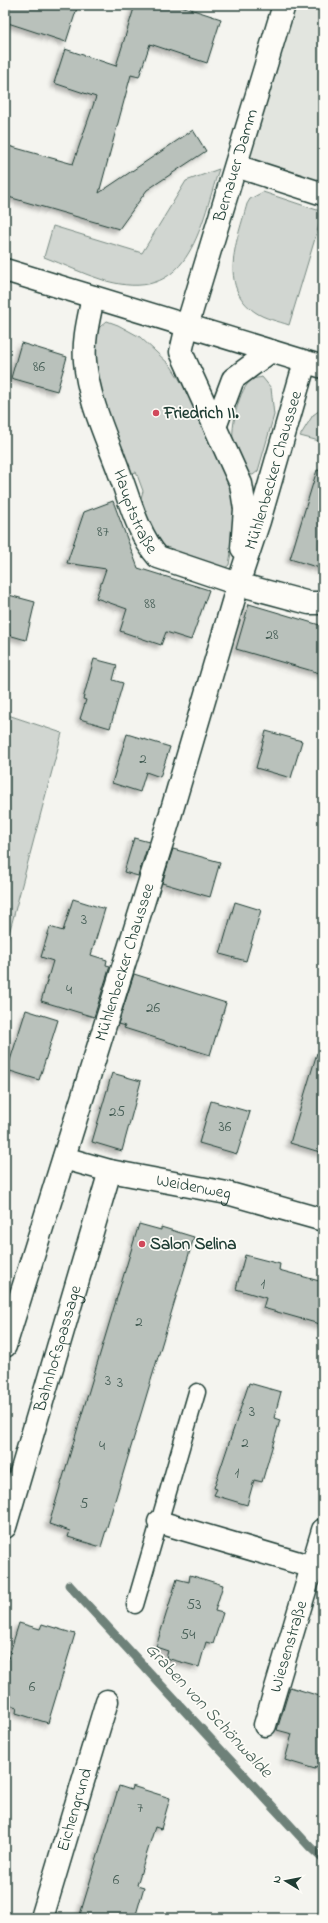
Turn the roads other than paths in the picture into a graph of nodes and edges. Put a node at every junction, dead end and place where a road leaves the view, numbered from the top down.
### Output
1 (284, 5) edge
2 (236, 166) junction
3 (323, 194) edge
4 (5, 270) edge
5 (93, 297) junction
6 (187, 326) junction
7 (271, 351) junction
8 (314, 365) edge
9 (215, 427) junction
10 (239, 581) junction
11 (323, 603) edge
12 (64, 1158) junction
13 (110, 1170) junction
14 (323, 1220) edge
15 (5, 1346) edge
16 (197, 1392) dead end
17 (160, 1522) junction
18 (5, 1527) edge
19 (323, 1530) edge
20 (318, 1569) edge
21 (135, 1605) dead end
22 (107, 1701) dead end
23 (265, 1725) dead end
24 (42, 1918) edge

1 - 2 main road, Bernauer Damm
2 - 3 main road
2 - 6 main road, Bernauer Damm
4 - 5 main road
5 - 6 main road
5 - 10 main road, Hauptstraße
6 - 7 main road
6 - 9 main road, Mühlenbecker Chaussee
7 - 8 main road
7 - 9 main road
8 - 10 main road, Mühlenbecker Chaussee
9 - 10 main road, Mühlenbecker Chaussee
10 - 11 main road, Hauptstraße
10 - 12 main road, Mühlenbecker Chaussee
12 - 13 main road, Weidenweg
12 - 15 main road, Mühlenbecker Chaussee
13 - 14 main road, Weidenweg
13 - 18 main road, Bahnhofspassage
16 - 17 lane
17 - 20 main road
17 - 21 lane
19 - 20 main road, Wiesenstraße
20 - 23 main road, Wiesenstraße
22 - 24 main road, Eichengrund

